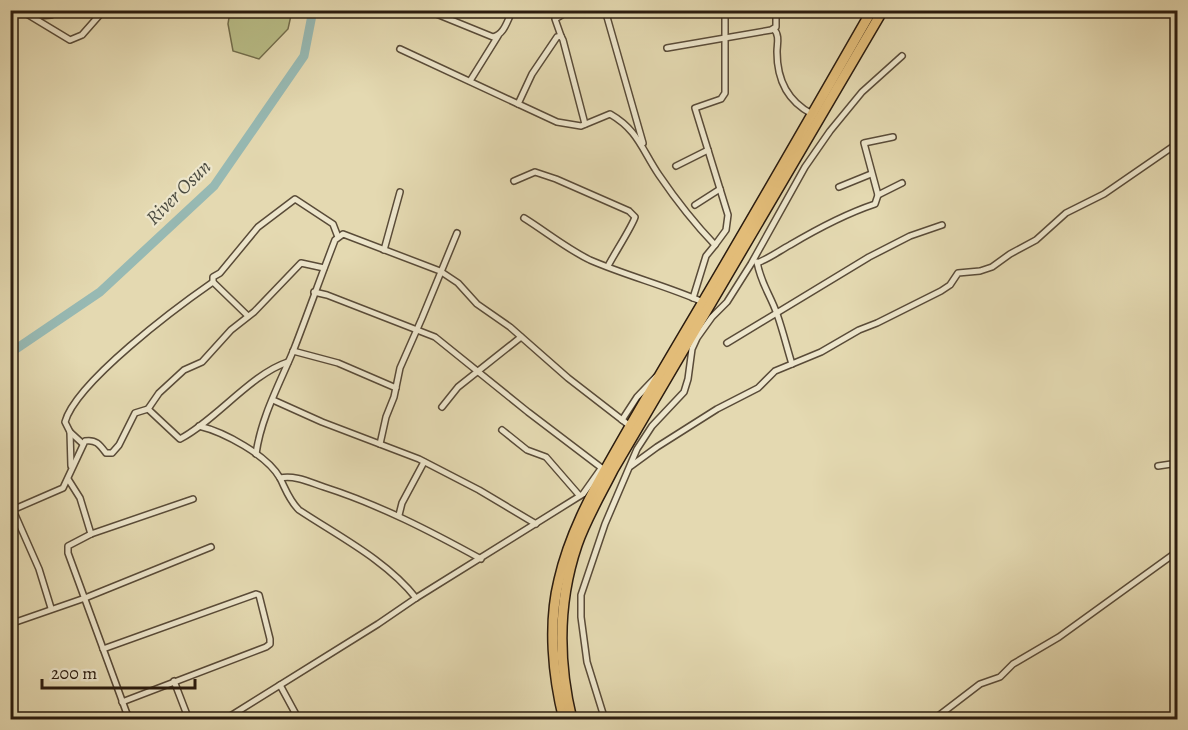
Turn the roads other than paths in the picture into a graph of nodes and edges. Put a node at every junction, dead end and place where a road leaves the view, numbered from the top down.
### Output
1 (20, 10) edge
2 (104, 10) edge
3 (450, 10) edge
4 (513, 10) edge
5 (553, 10) edge
6 (570, 10) edge
7 (605, 10) edge
8 (725, 10) edge
9 (776, 10) edge
10 (872, 10) edge
11 (882, 10) edge
12 (434, 13) dead end
13 (27, 14) junction
14 (51, 15) dead end
15 (447, 17) junction
16 (555, 19) junction
17 (774, 29) junction
18 (498, 36) junction
19 (561, 36) junction
20 (727, 38) junction
21 (667, 48) dead end
22 (400, 49) dead end
23 (902, 56) dead end
24 (470, 81) junction
25 (518, 104) junction
26 (812, 114) junction
27 (585, 124) junction
28 (639, 128) junction
29 (631, 131) junction
30 (893, 137) dead end
31 (1178, 143) edge
32 (645, 148) junction
33 (708, 150) junction
34 (676, 166) dead end
35 (871, 174) junction
36 (514, 181) dead end
37 (902, 183) dead end
38 (839, 187) dead end
39 (720, 189) junction
40 (400, 192) dead end
41 (878, 195) junction
42 (695, 205) dead end
43 (524, 218) dead end
44 (942, 225) dead end
45 (457, 233) dead end
46 (338, 237) junction
47 (715, 244) junction
48 (384, 250) junction
49 (756, 260) junction
50 (608, 266) junction
51 (324, 268) junction
52 (440, 271) junction
53 (213, 282) junction
54 (314, 292) junction
55 (693, 298) junction
56 (710, 306) junction
57 (776, 312) junction
58 (248, 316) junction
59 (417, 330) junction
60 (521, 337) junction
61 (727, 343) dead end
62 (293, 351) junction
63 (288, 362) junction
64 (792, 364) junction
65 (477, 371) junction
66 (396, 388) junction
67 (273, 400) junction
68 (442, 407) dead end
69 (148, 409) junction
70 (626, 423) junction
71 (199, 426) junction
72 (502, 430) dead end
73 (70, 432) junction
74 (76, 438) junction
75 (258, 441) junction
76 (82, 443) junction
77 (380, 444) junction
78 (244, 447) junction
79 (70, 450) junction
80 (256, 454) junction
81 (424, 462) junction
82 (1178, 463) edge
83 (632, 466) junction
84 (1158, 466) dead end
85 (71, 467) junction
86 (603, 469) junction
87 (280, 478) junction
88 (68, 479) junction
89 (579, 495) junction
90 (193, 499) dead end
91 (12, 510) edge
92 (399, 515) junction
93 (536, 524) junction
94 (91, 534) junction
95 (211, 547) dead end
96 (1178, 551) edge
97 (481, 559) junction
98 (85, 598) junction
99 (416, 598) junction
100 (51, 608) junction
101 (10, 624) edge
102 (104, 649) junction
103 (174, 681) junction
104 (280, 685) junction
105 (122, 702) junction
106 (128, 717) edge
107 (114, 720) edge
108 (189, 720) edge
109 (224, 720) edge
110 (299, 720) edge
111 (564, 720) edge
112 (572, 720) edge
113 (605, 720) edge
114 (933, 720) edge

1 - 13 street
2 - 13 street
3 - 15 street
4 - 18 street
5 - 16 street
6 - 16 street
7 - 28 street
8 - 20 street
9 - 17 street
10 - 26 highway
11 - 56 highway
12 - 15 street
13 - 14 street
15 - 18 street
16 - 19 street
17 - 20 street
17 - 26 street
18 - 24 street
19 - 25 street
19 - 27 street
20 - 21 street
20 - 33 street
22 - 24 street
23 - 49 street
24 - 25 street
25 - 27 street
26 - 56 highway
27 - 29 street
28 - 29 street
28 - 32 street
29 - 32 street
30 - 35 street
31 - 64 street
32 - 47 street
33 - 34 street
33 - 39 street
35 - 38 street
35 - 41 street
36 - 50 street
37 - 41 street
39 - 42 street
39 - 47 street
40 - 48 street
41 - 49 street
43 - 50 street
44 - 57 street
45 - 52 street
46 - 48 street
46 - 51 street
46 - 53 street
47 - 55 street
48 - 52 street
49 - 56 street
49 - 57 street
50 - 55 street
51 - 54 street
51 - 58 street
52 - 59 street
52 - 60 street
53 - 58 street
53 - 73 street
54 - 59 street
54 - 62 street
55 - 56 street
56 - 70 highway
56 - 83 street
56 - 112 highway
57 - 61 street
57 - 64 street
58 - 69 street
59 - 65 street
59 - 66 street
60 - 65 street
60 - 70 street
62 - 63 street
62 - 66 street
63 - 67 street
63 - 71 street
64 - 83 street
65 - 68 street
65 - 86 street
66 - 77 street
67 - 75 street
67 - 77 street
69 - 71 street
69 - 76 street
70 - 86 highway
71 - 78 street
72 - 89 street
73 - 74 street
73 - 79 street
74 - 76 street
74 - 79 street
75 - 78 street
75 - 80 street
76 - 85 street
77 - 81 street
78 - 80 street
79 - 85 street
80 - 87 street
81 - 92 street
81 - 93 street
82 - 84 street
83 - 113 street
85 - 88 street
86 - 89 street
86 - 111 highway
87 - 92 street
87 - 99 street
88 - 91 street
88 - 94 street
89 - 93 street
90 - 94 street
91 - 100 street
92 - 97 street
93 - 97 street
94 - 98 street
95 - 98 street
96 - 114 street
97 - 99 street
98 - 100 street
98 - 102 street
99 - 104 street
100 - 101 street
102 - 103 street
102 - 105 street
103 - 105 street
103 - 108 street
104 - 109 street
104 - 110 street
105 - 106 street
106 - 107 street

